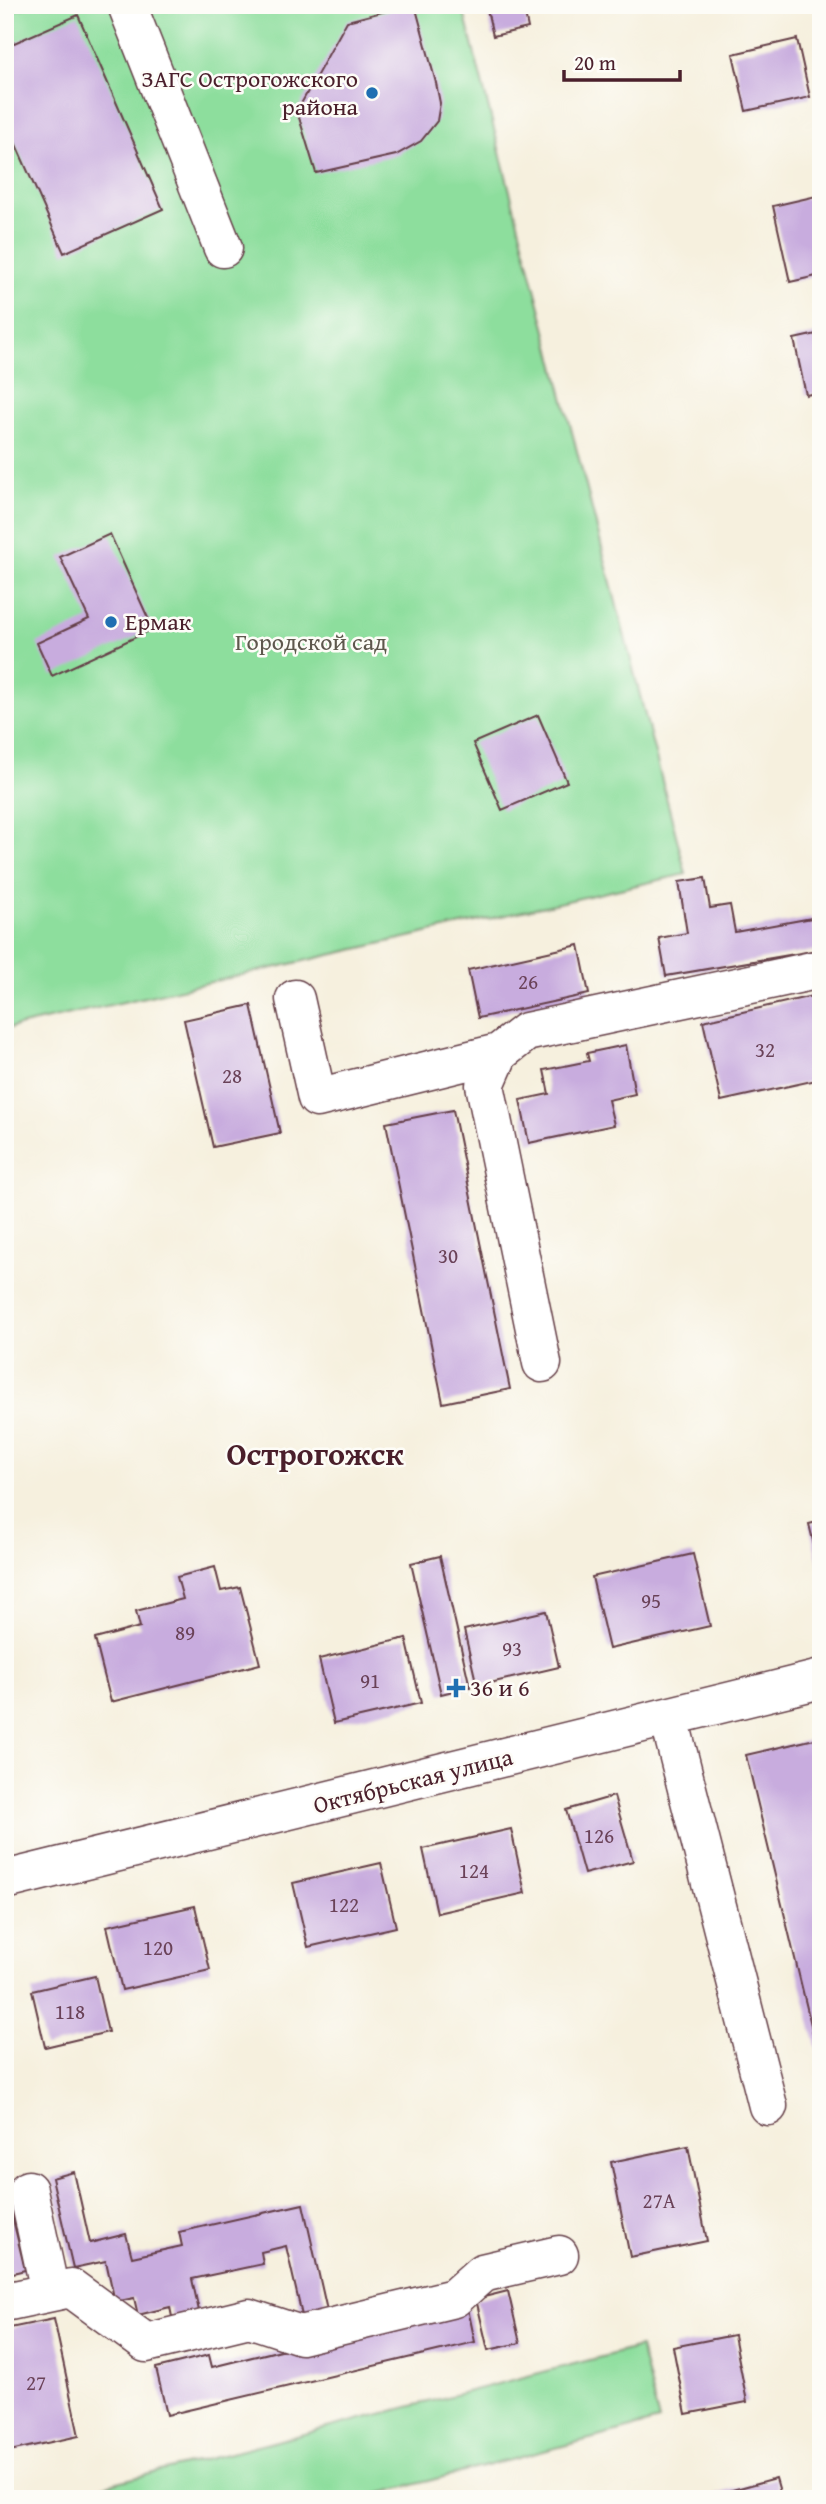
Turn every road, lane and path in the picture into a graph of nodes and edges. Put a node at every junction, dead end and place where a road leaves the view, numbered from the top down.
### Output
1 (127, 5) edge
2 (223, 248) dead end
3 (821, 970) edge
4 (295, 999) dead end
5 (499, 1054) junction
6 (542, 1363) dead end
7 (821, 1679) edge
8 (669, 1718) junction
9 (5, 1880) edge
10 (768, 2106) dead end
11 (28, 2190) dead end
12 (559, 2255) dead end
13 (50, 2292) junction
14 (5, 2302) edge

1 - 2 street
3 - 5 street
4 - 5 street
5 - 6 street
7 - 8 street, Октябрьская улица
8 - 9 street, Октябрьская улица
8 - 10 street
11 - 13 street
12 - 13 street
13 - 14 street

